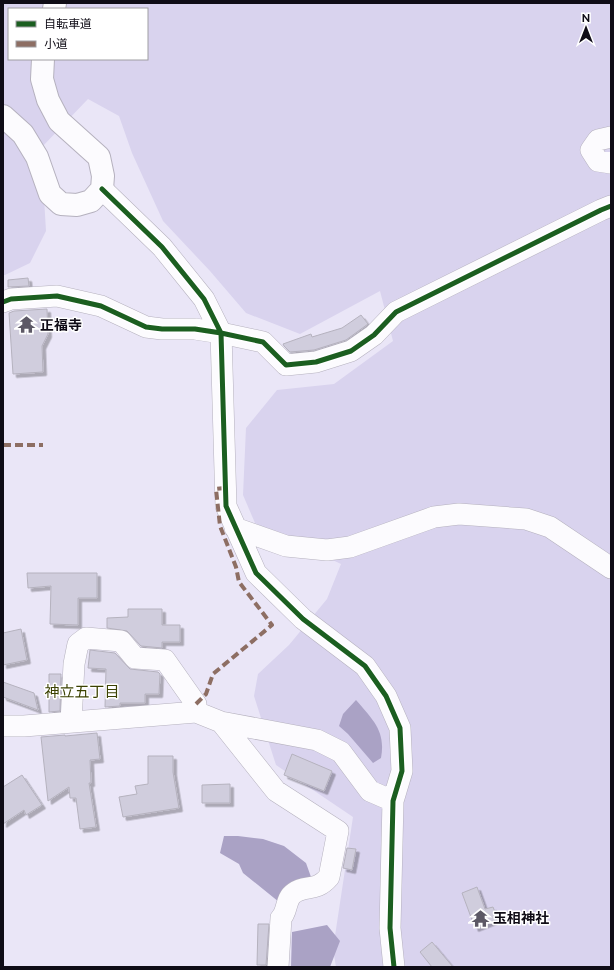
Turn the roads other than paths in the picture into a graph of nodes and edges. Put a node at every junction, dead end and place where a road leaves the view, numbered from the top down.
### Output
1 (43, 60) edge
2 (3, 116) edge
3 (611, 137) edge
4 (611, 163) edge
5 (102, 189) junction
6 (611, 206) edge
7 (3, 302) edge
8 (221, 333) junction
9 (235, 528) junction
10 (611, 568) edge
11 (196, 712) junction
12 (71, 722) junction
13 (221, 722) junction
14 (3, 726) edge
15 (393, 801) junction
16 (278, 967) edge
17 (394, 967) edge

1 - 5 street
2 - 5 street
3 - 4 street
5 - 8 street
6 - 8 street
7 - 8 street
8 - 9 street
9 - 10 street
9 - 15 street
11 - 12 street
11 - 12 street
11 - 13 street
12 - 14 street
13 - 15 street
13 - 16 street
15 - 17 street

